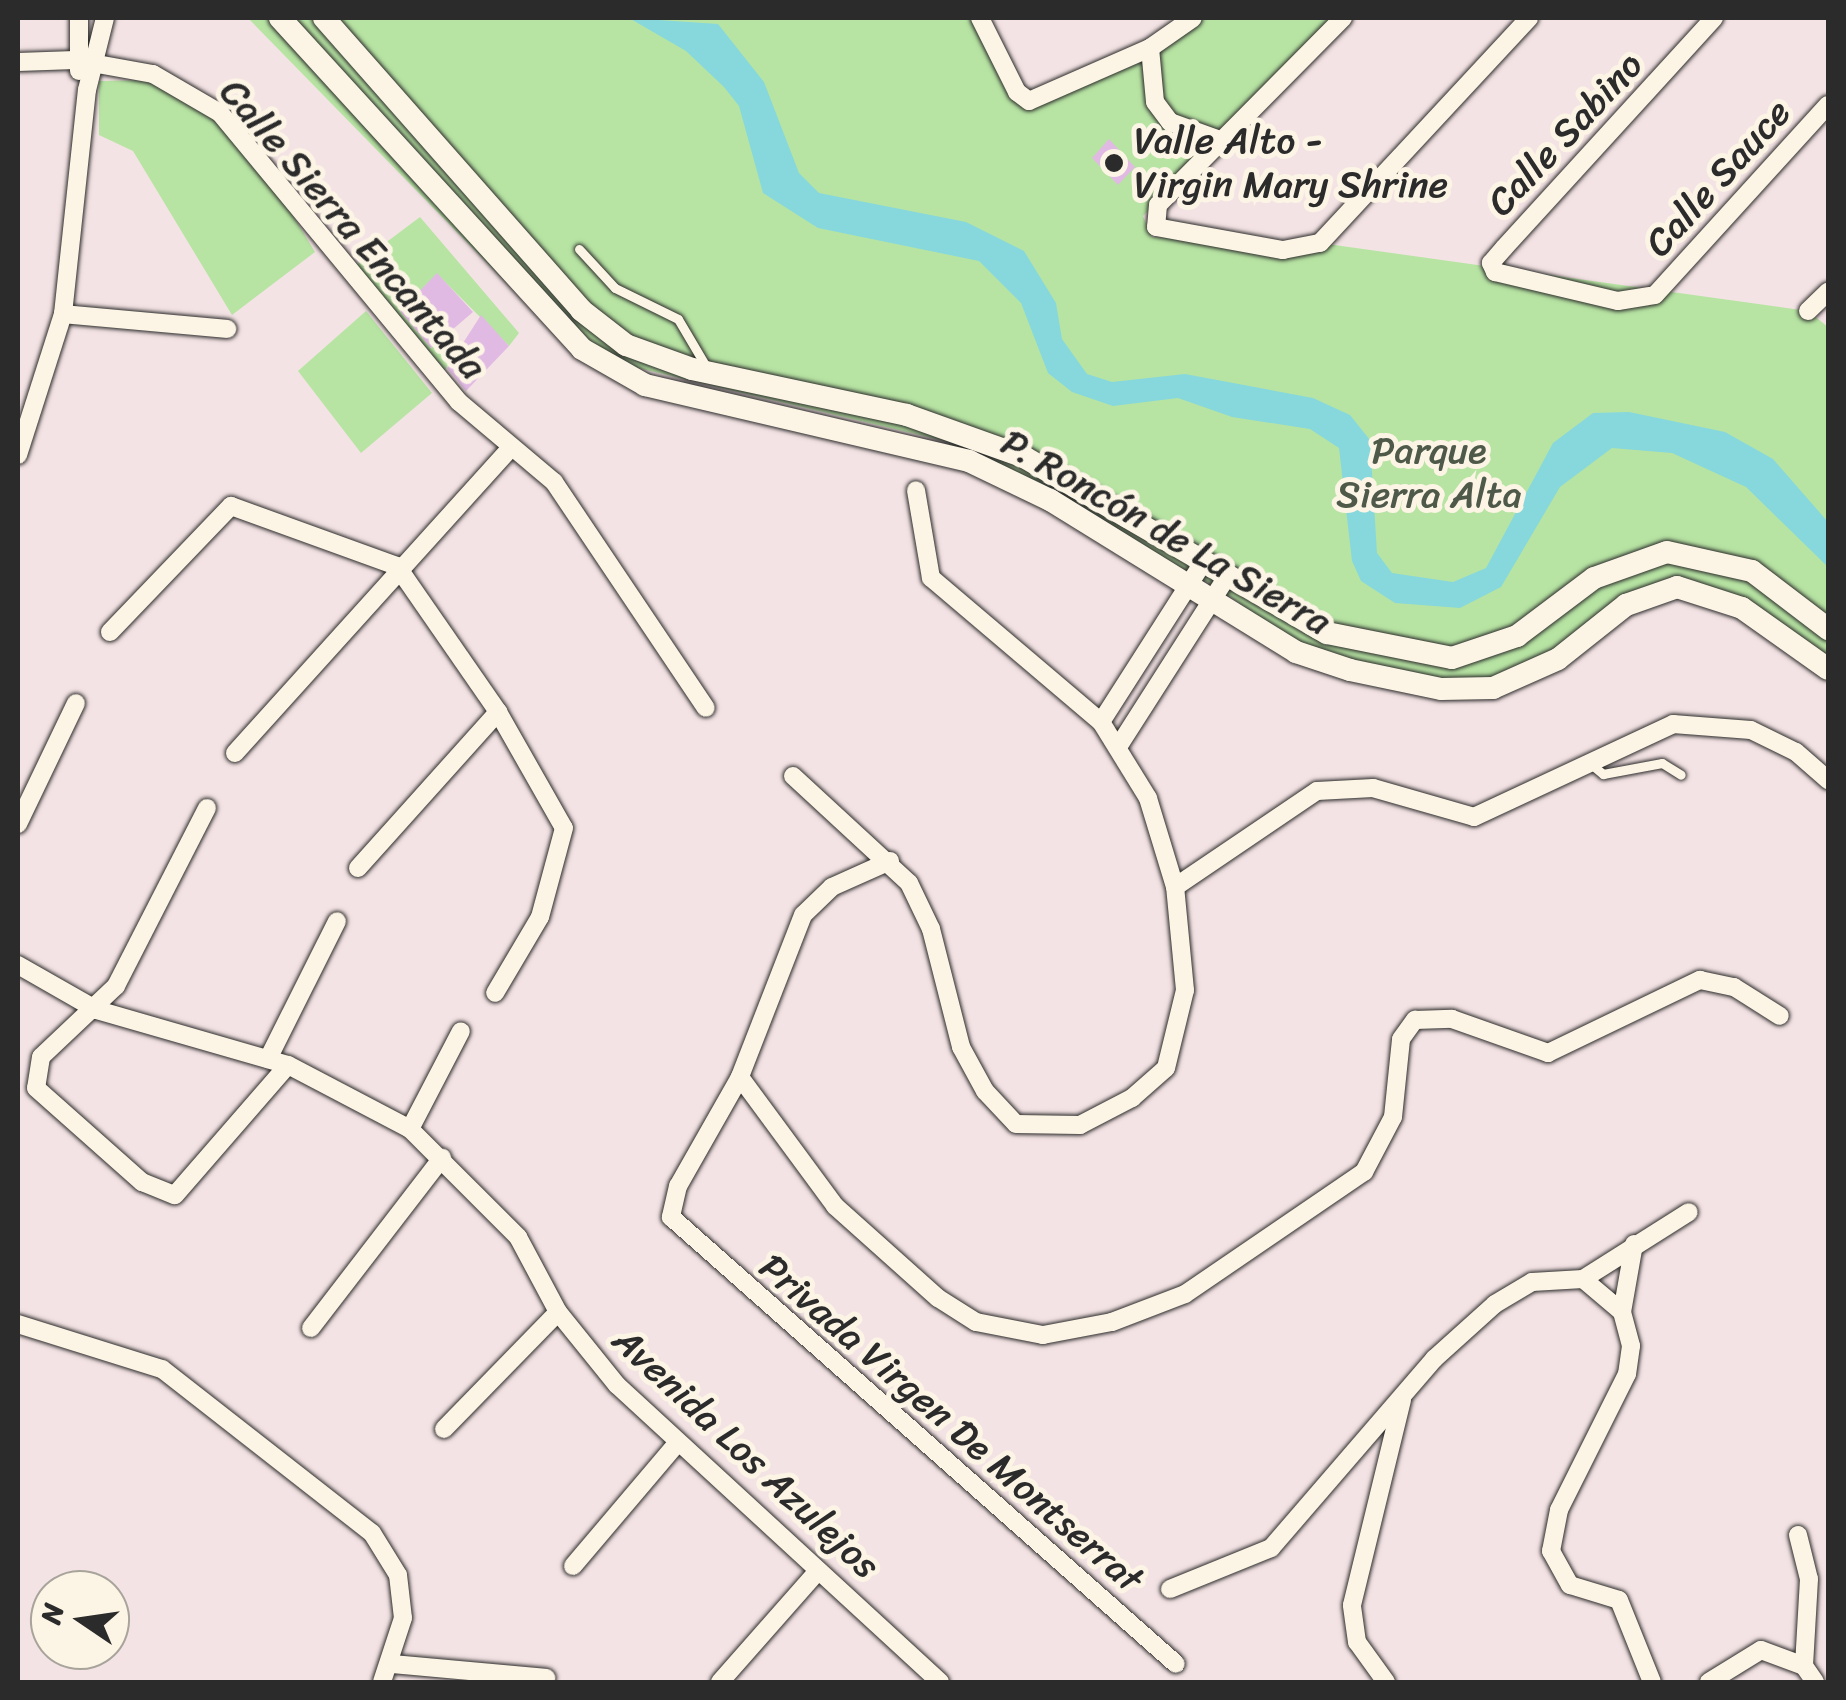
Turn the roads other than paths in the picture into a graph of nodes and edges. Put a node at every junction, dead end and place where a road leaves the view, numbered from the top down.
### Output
1 (79, 18) edge
2 (105, 18) edge
3 (280, 18) edge
4 (324, 18) edge
5 (980, 18) edge
6 (1193, 18) edge
7 (1343, 18) edge
8 (1528, 18) edge
9 (1714, 18) edge
10 (1150, 48) junction
11 (75, 60) junction
12 (18, 62) edge
13 (99, 66) junction
14 (87, 90) junction
15 (1828, 104) edge
16 (1220, 140) junction
17 (578, 249) dead end
18 (1828, 292) edge
19 (1655, 294) joint
20 (1808, 311) dead end
21 (63, 314) junction
22 (228, 329) dead end
23 (709, 372) junction
24 (754, 380) junction
25 (748, 409) junction
26 (509, 450) junction
27 (18, 455) edge
28 (916, 490) dead end
29 (1204, 561) junction
30 (396, 566) junction
31 (1227, 577) junction
32 (1188, 585) junction
33 (1211, 600) junction
34 (1828, 629) edge
35 (110, 632) dead end
36 (1828, 669) edge
37 (76, 704) dead end
38 (706, 708) dead end
39 (498, 712) junction
40 (1101, 722) junction
41 (1120, 744) junction
42 (236, 753) dead end
43 (1589, 762) junction
44 (1681, 775) dead end
45 (793, 776) dead end
46 (1828, 780) edge
47 (207, 808) dead end
48 (18, 824) edge
49 (890, 861) junction
50 (358, 868) dead end
51 (1176, 887) junction
52 (337, 921) dead end
53 (18, 965) edge
54 (495, 993) dead end
55 (96, 1010) junction
56 (1780, 1016) dead end
57 (461, 1031) dead end
58 (268, 1059) junction
59 (288, 1065) junction
60 (740, 1077) junction
61 (410, 1129) junction
62 (442, 1158) junction
63 (1689, 1212) dead end
64 (1634, 1244) junction
65 (1583, 1279) junction
66 (558, 1312) junction
67 (1622, 1312) junction
68 (18, 1324) edge
69 (310, 1328) dead end
70 (1403, 1396) junction
71 (444, 1429) dead end
72 (678, 1442) junction
73 (1798, 1535) dead end
74 (573, 1566) dead end
75 (818, 1571) junction
76 (1170, 1589) dead end
77 (393, 1664) junction
78 (1176, 1664) dead end
79 (1809, 1674) edge
80 (546, 1678) dead end
81 (382, 1682) edge
82 (720, 1682) edge
83 (940, 1682) edge
84 (1386, 1682) edge
85 (1652, 1682) edge
86 (1709, 1682) edge

1 - 11 street
2 - 13 street
3 - 25 street, P. Roncón de La Sierra
4 - 23 street, P. Roncón de La Sierra
5 - 10 street
6 - 10 street
7 - 16 street
8 - 16 street
9 - 19 street, Calle Sabino
10 - 16 street
11 - 12 street, Calle Sierra Encantada
11 - 13 street, Calle Sierra Encantada
11 - 14 street
13 - 14 street
13 - 26 street, Calle Sierra Encantada
14 - 21 street
15 - 19 street, Calle Sauce
17 - 23 lane
18 - 20 street
21 - 22 street
21 - 27 street
23 - 24 street, P. Roncón de La Sierra
24 - 25 street
24 - 29 street, P. Roncón de La Sierra
25 - 32 street, P. Roncón de La Sierra
26 - 30 street
26 - 38 street, Calle Sierra Encantada
28 - 40 street
29 - 31 street, P. Roncón de La Sierra
29 - 32 street
30 - 35 street
30 - 39 street
30 - 42 street
31 - 33 street
31 - 34 street, P. Roncón de La Sierra
32 - 33 street, P. Roncón de La Sierra
32 - 40 street
33 - 36 street, P. Roncón de La Sierra
33 - 41 street
37 - 48 street
39 - 50 street
39 - 54 street
40 - 41 street
41 - 51 street
43 - 44 lane
43 - 46 street
43 - 51 street
45 - 49 street
47 - 55 street
49 - 51 street
49 - 60 street
52 - 58 street
53 - 55 street, Avenida Los Azulejos
55 - 58 street, Avenida Los Azulejos
55 - 59 street
56 - 60 street
57 - 61 street
58 - 59 street, Avenida Los Azulejos
59 - 61 street, Avenida Los Azulejos
60 - 78 street, Privada Virgen De Montserrat
61 - 62 street, Avenida Los Azulejos
62 - 66 street, Avenida Los Azulejos
62 - 69 street
63 - 64 street
64 - 65 street
64 - 67 street
65 - 67 street
65 - 70 street
66 - 71 street
66 - 72 street, Avenida Los Azulejos
67 - 85 street
68 - 77 street
70 - 76 street
70 - 84 street
72 - 74 street
72 - 75 street, Avenida Los Azulejos
73 - 79 street
75 - 82 street
75 - 83 street, Avenida Los Azulejos
77 - 80 street
77 - 81 street
79 - 86 street

